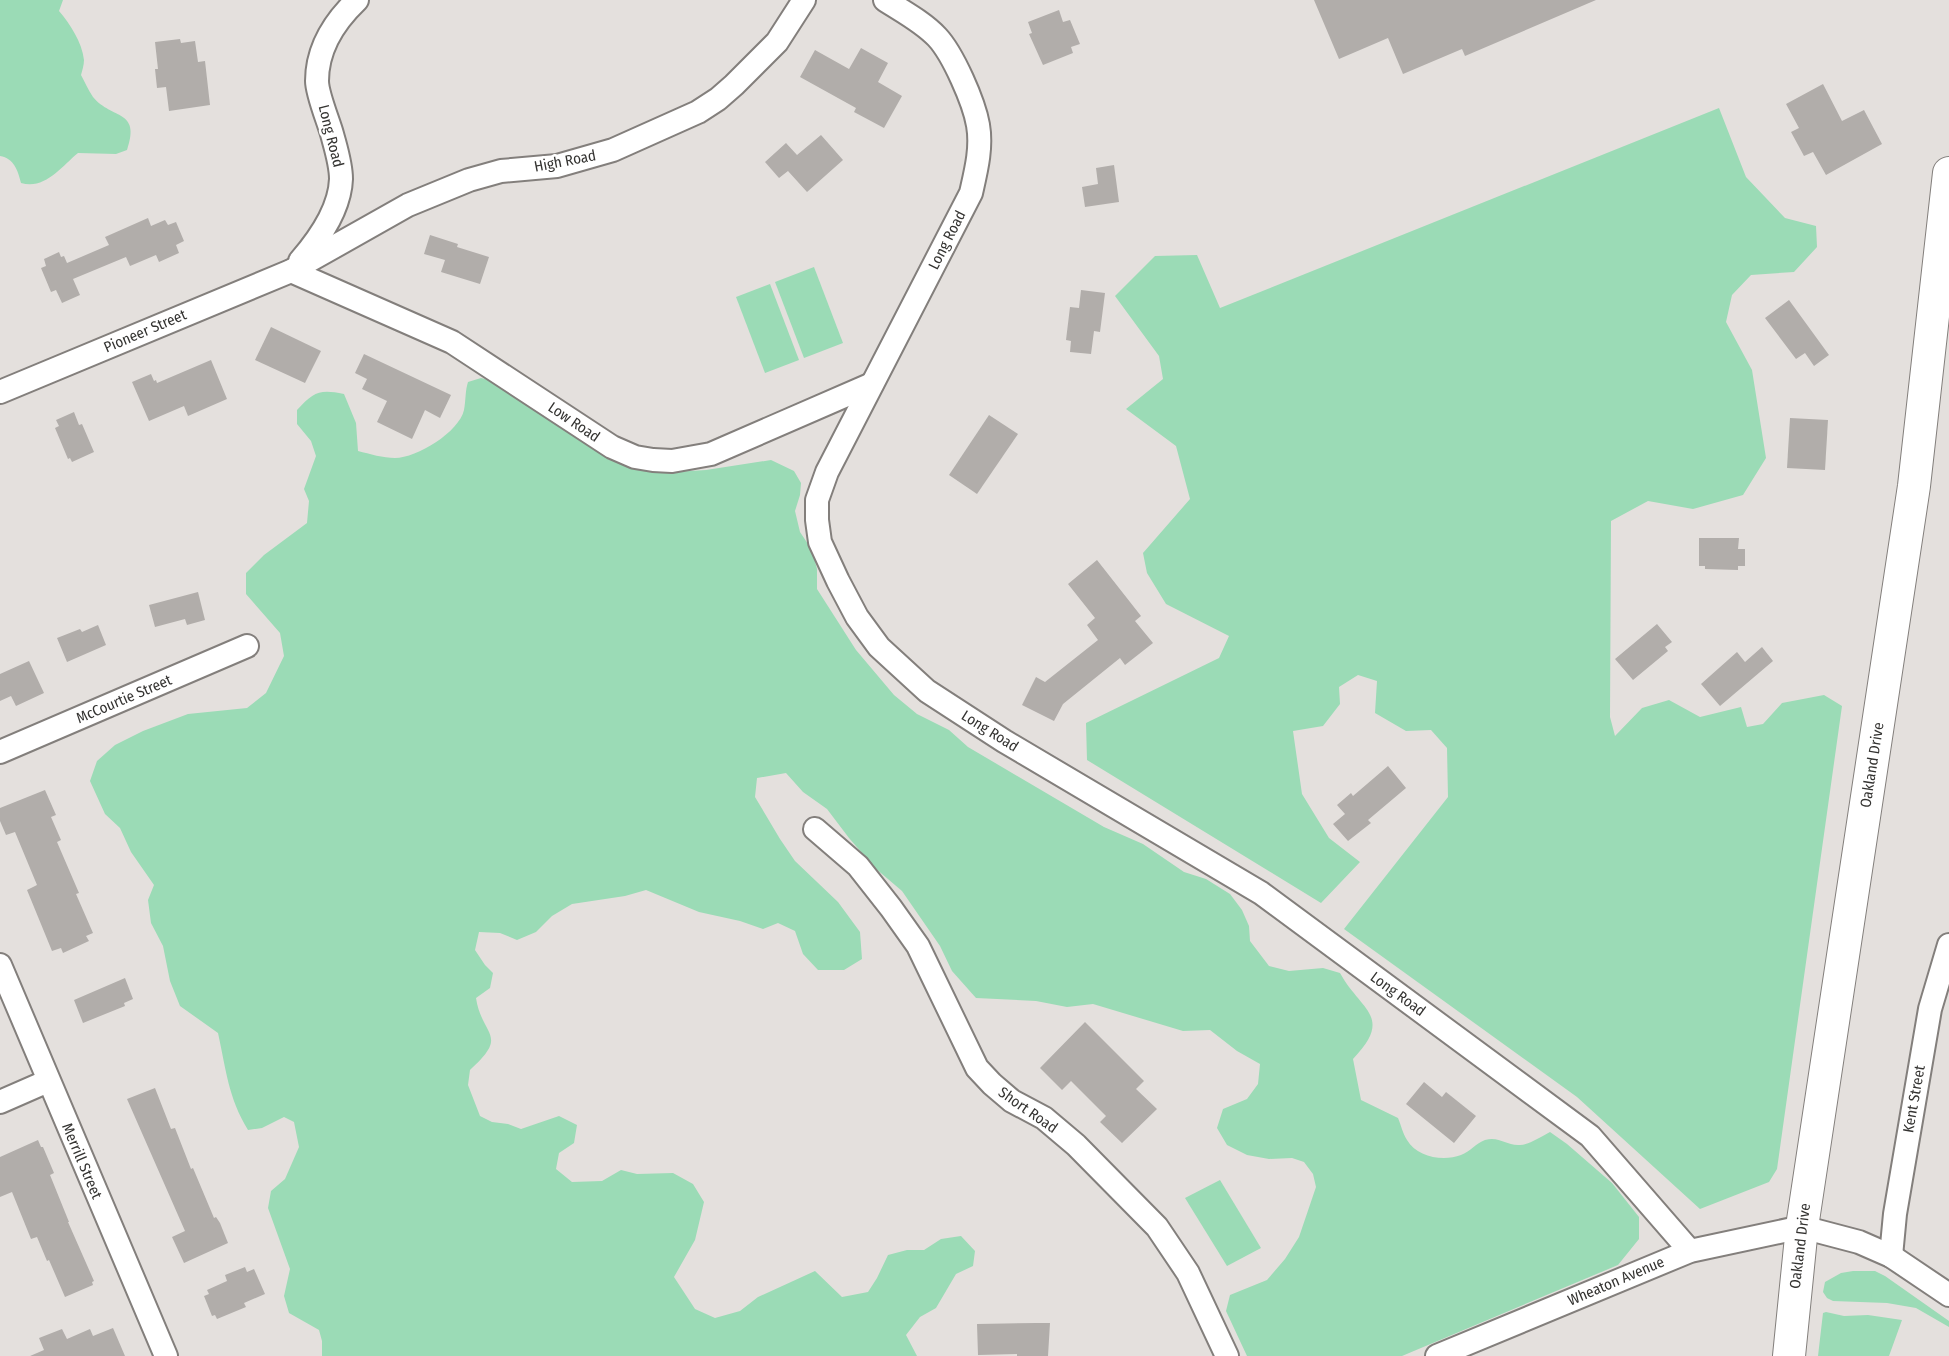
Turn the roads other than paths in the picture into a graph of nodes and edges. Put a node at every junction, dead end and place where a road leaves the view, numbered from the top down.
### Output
1 (357, 0) edge
2 (804, 0) edge
3 (885, 0) edge
4 (1949, 173) edge
5 (291, 271) junction
6 (872, 384) junction
7 (0, 392) edge
8 (247, 646) dead end
9 (0, 752) edge
10 (815, 830) dead end
11 (1949, 945) edge
12 (0, 965) edge
13 (48, 1081) junction
14 (0, 1102) edge
15 (1802, 1227) junction
16 (1690, 1251) junction
17 (1891, 1256) junction
18 (1949, 1295) edge
19 (166, 1356) edge
20 (1227, 1356) edge
21 (1437, 1356) edge
22 (1789, 1356) edge

1 - 5 street, Long Road
2 - 5 street, High Road
3 - 6 street, Long Road
4 - 15 main road, Oakland Drive
5 - 6 street, Low Road
5 - 7 street, Pioneer Street
6 - 16 street, Long Road
8 - 9 street, McCourtie Street
10 - 20 street, Short Road
11 - 17 street, Kent Street
12 - 13 street, Merrill Street
13 - 14 street
13 - 19 street, Merrill Street
15 - 16 street, Wheaton Avenue
15 - 17 street
15 - 22 main road, Oakland Drive
16 - 21 street, Wheaton Avenue
17 - 18 street

